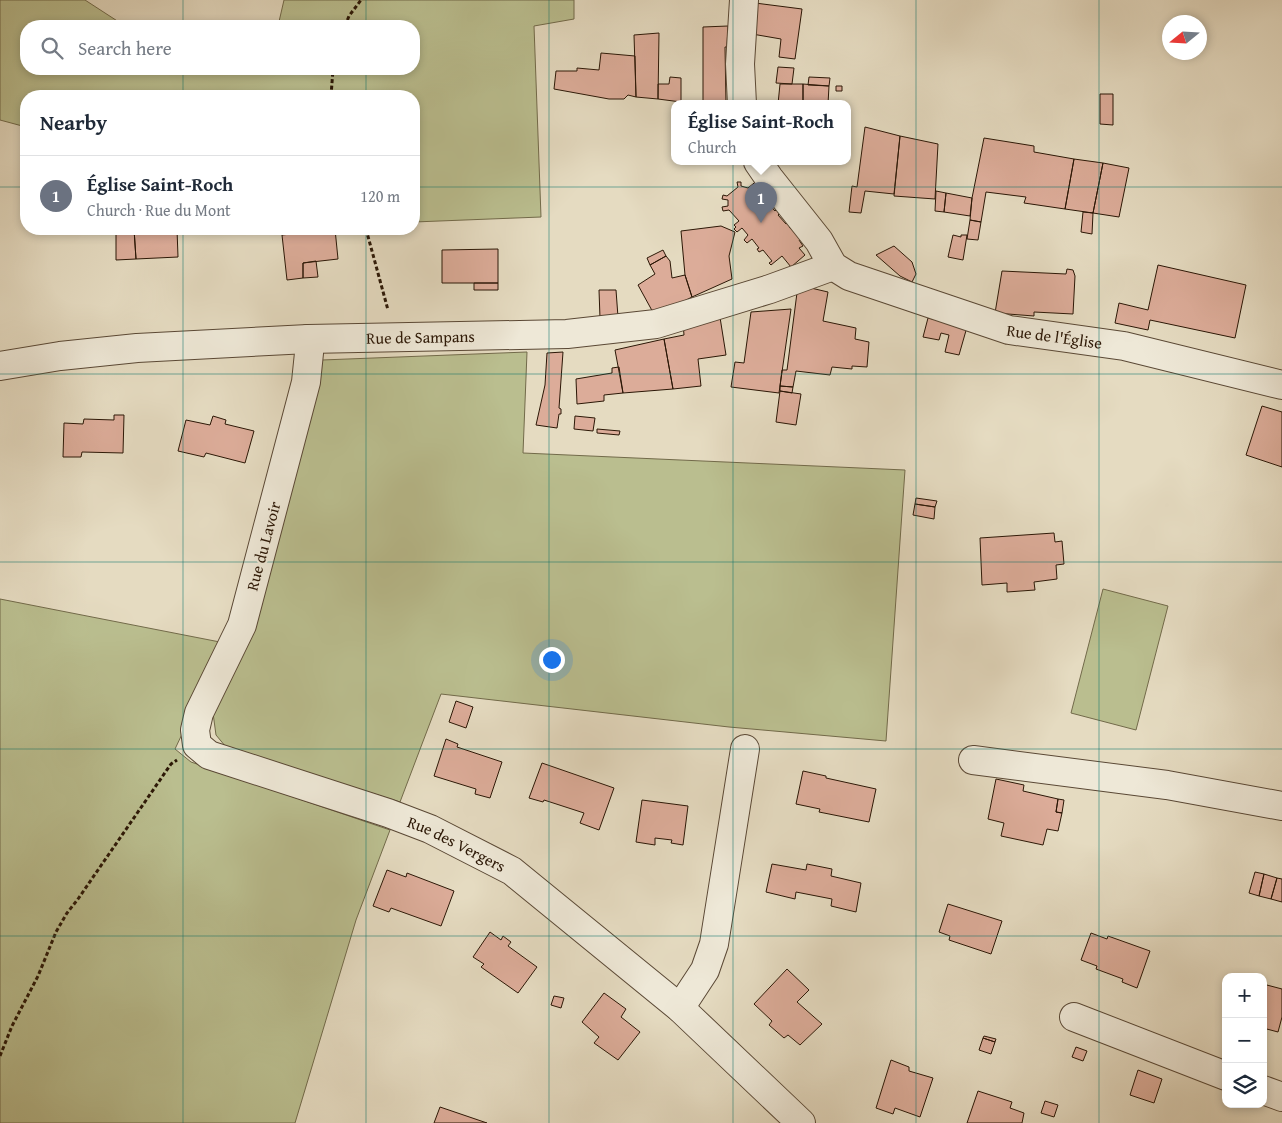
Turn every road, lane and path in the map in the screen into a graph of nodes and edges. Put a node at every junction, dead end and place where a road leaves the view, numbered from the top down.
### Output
1 (360, 0) edge
2 (744, 0) edge
3 (347, 20) edge
4 (333, 75) edge
5 (331, 90) edge
6 (742, 100) edge
7 (760, 165) edge
8 (368, 235) edge
9 (833, 266) junction
10 (396, 337) junction
11 (308, 339) junction
12 (0, 366) edge
13 (1282, 385) edge
14 (197, 745) junction
15 (745, 749) dead end
16 (973, 760) dead end
17 (1282, 806) edge
18 (680, 1008) junction
19 (1074, 1017) dead end
20 (0, 1056) edge
21 (1222, 1074) edge
22 (1267, 1092) edge
23 (1282, 1098) edge
24 (801, 1123) edge

1 - 3 path
2 - 6 street
4 - 5 path
7 - 9 street
8 - 10 path
9 - 10 street, Rue de Sampans
9 - 13 street, Rue de l'Église
10 - 11 street, Rue de Sampans
11 - 12 street, Rue de Sampans
11 - 14 street, Rue du Lavoir
14 - 18 street, Rue des Vergers
14 - 20 path
15 - 18 street
16 - 17 street
18 - 24 street, Rue des Vergers
19 - 21 street
22 - 23 street

